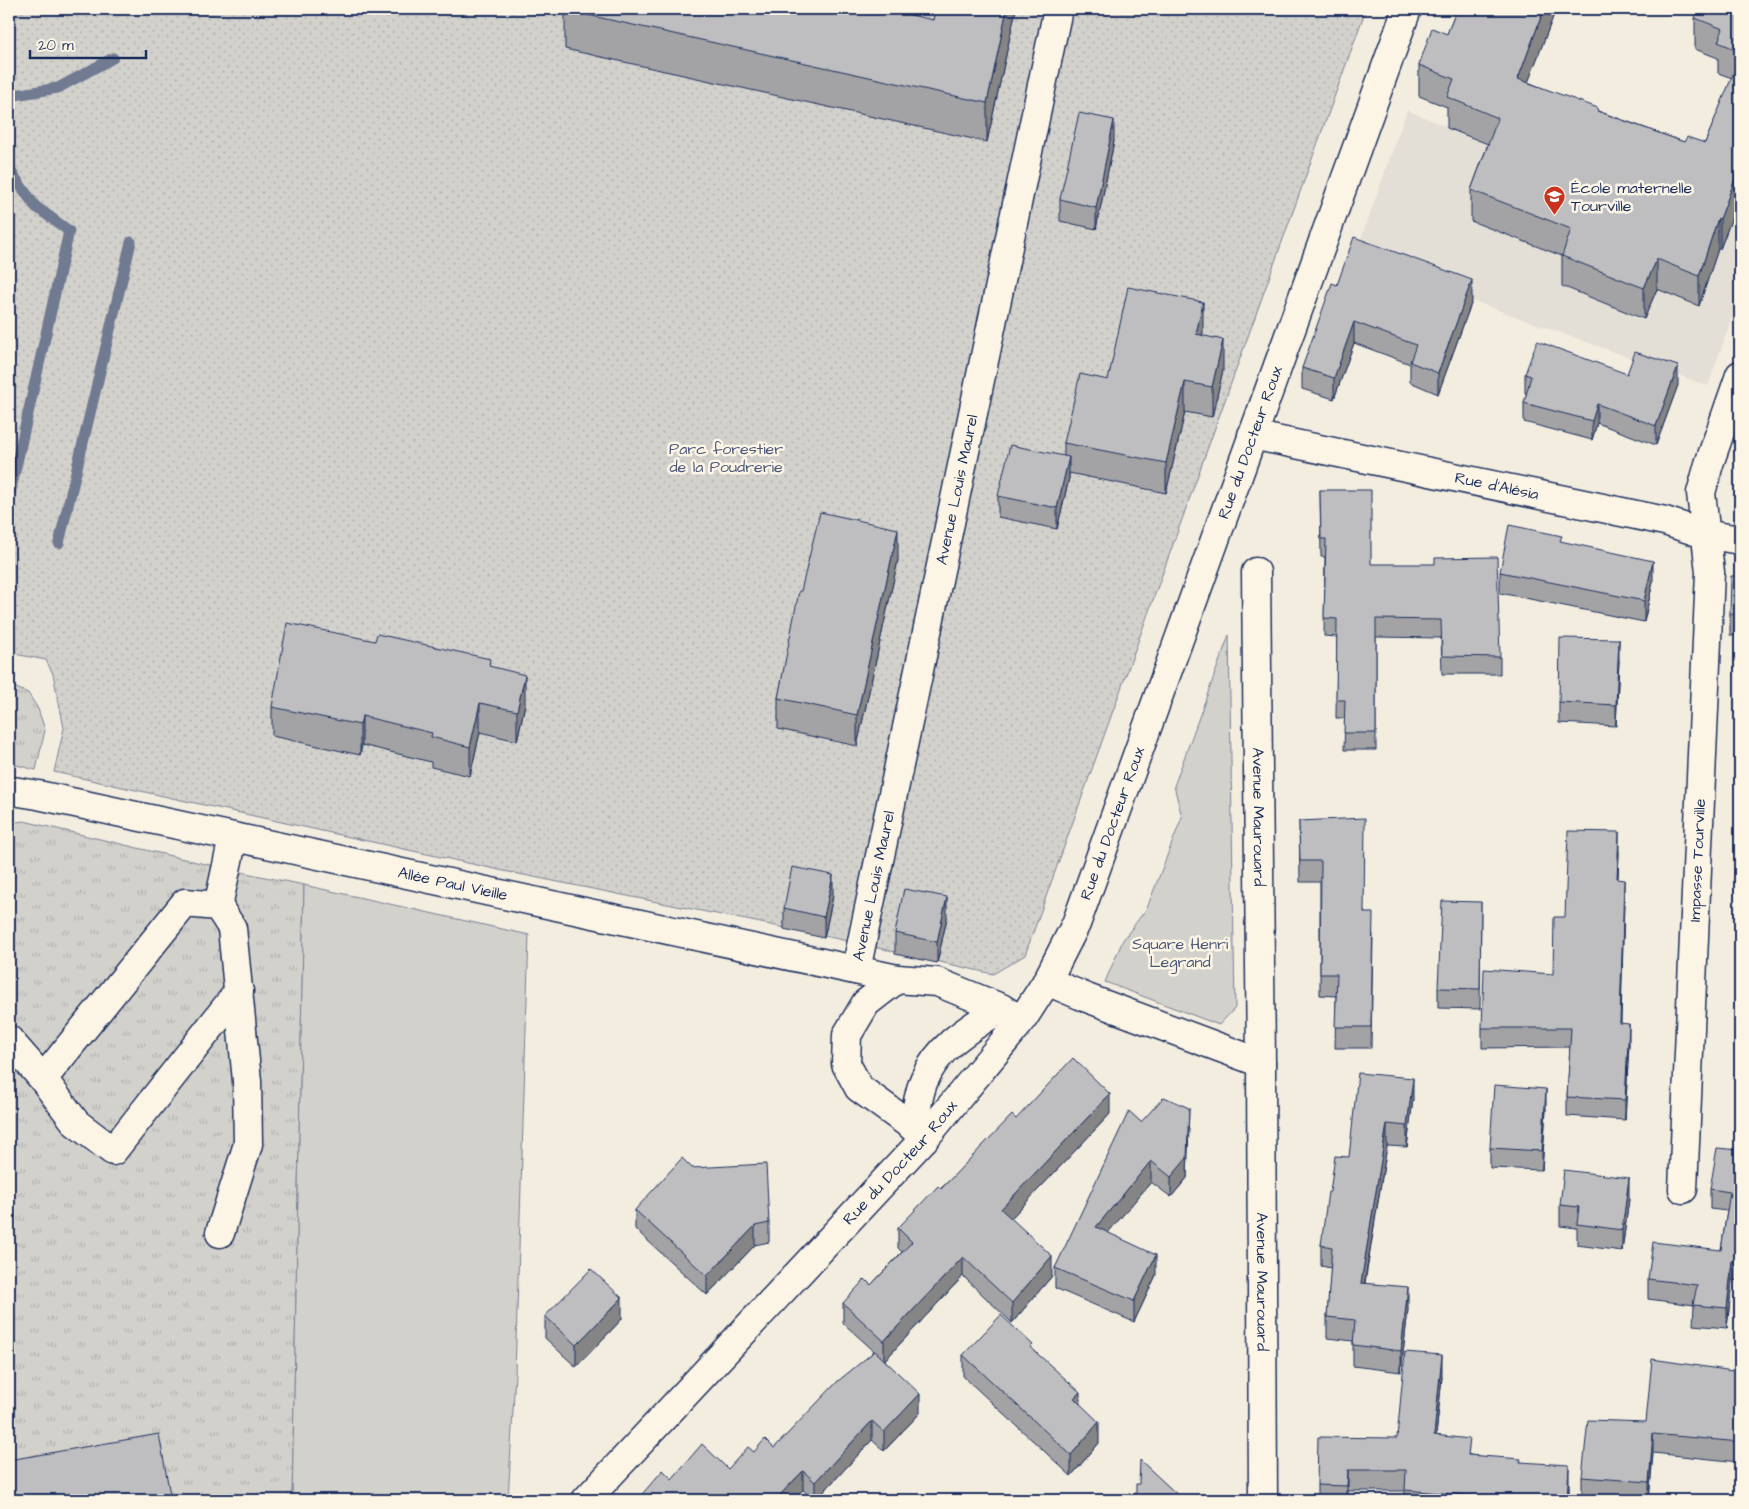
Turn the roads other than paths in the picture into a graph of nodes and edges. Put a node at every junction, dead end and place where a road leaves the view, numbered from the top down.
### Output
1 (1058, 9) edge
2 (1407, 9) edge
3 (1740, 374) edge
4 (1252, 435) junction
5 (1704, 534) junction
6 (1740, 540) edge
7 (1256, 572) dead end
8 (9, 793) edge
9 (233, 838) junction
10 (218, 906) junction
11 (856, 970) junction
12 (897, 979) junction
13 (1047, 981) junction
14 (239, 991) junction
15 (1011, 1014) junction
16 (9, 1040) edge
17 (1261, 1063) junction
18 (43, 1079) junction
19 (919, 1133) junction
20 (1683, 1189) dead end
21 (220, 1233) dead end
22 (586, 1500) edge
23 (1263, 1500) edge

1 - 11 street, Avenue Louis Maurel
2 - 4 street, Rue du Docteur Roux
3 - 5 street, Impasse Tourville
4 - 5 street, Rue d'Alésia
4 - 13 street, Rue du Docteur Roux
5 - 6 street, Rue d'Alésia
5 - 20 street, Impasse Tourville
7 - 17 street, Avenue Maurouard
8 - 9 street, Allée Paul Vieille
9 - 10 street
9 - 11 street, Allée Paul Vieille
10 - 14 street
10 - 18 street
11 - 12 street, Allée Paul Vieille
12 - 15 street
12 - 19 street
13 - 15 street, Rue du Docteur Roux
13 - 17 street
14 - 18 street
14 - 21 street
15 - 19 street, Rue du Docteur Roux
15 - 19 street
16 - 18 street
17 - 23 street, Avenue Maurouard
19 - 22 street, Rue du Docteur Roux

